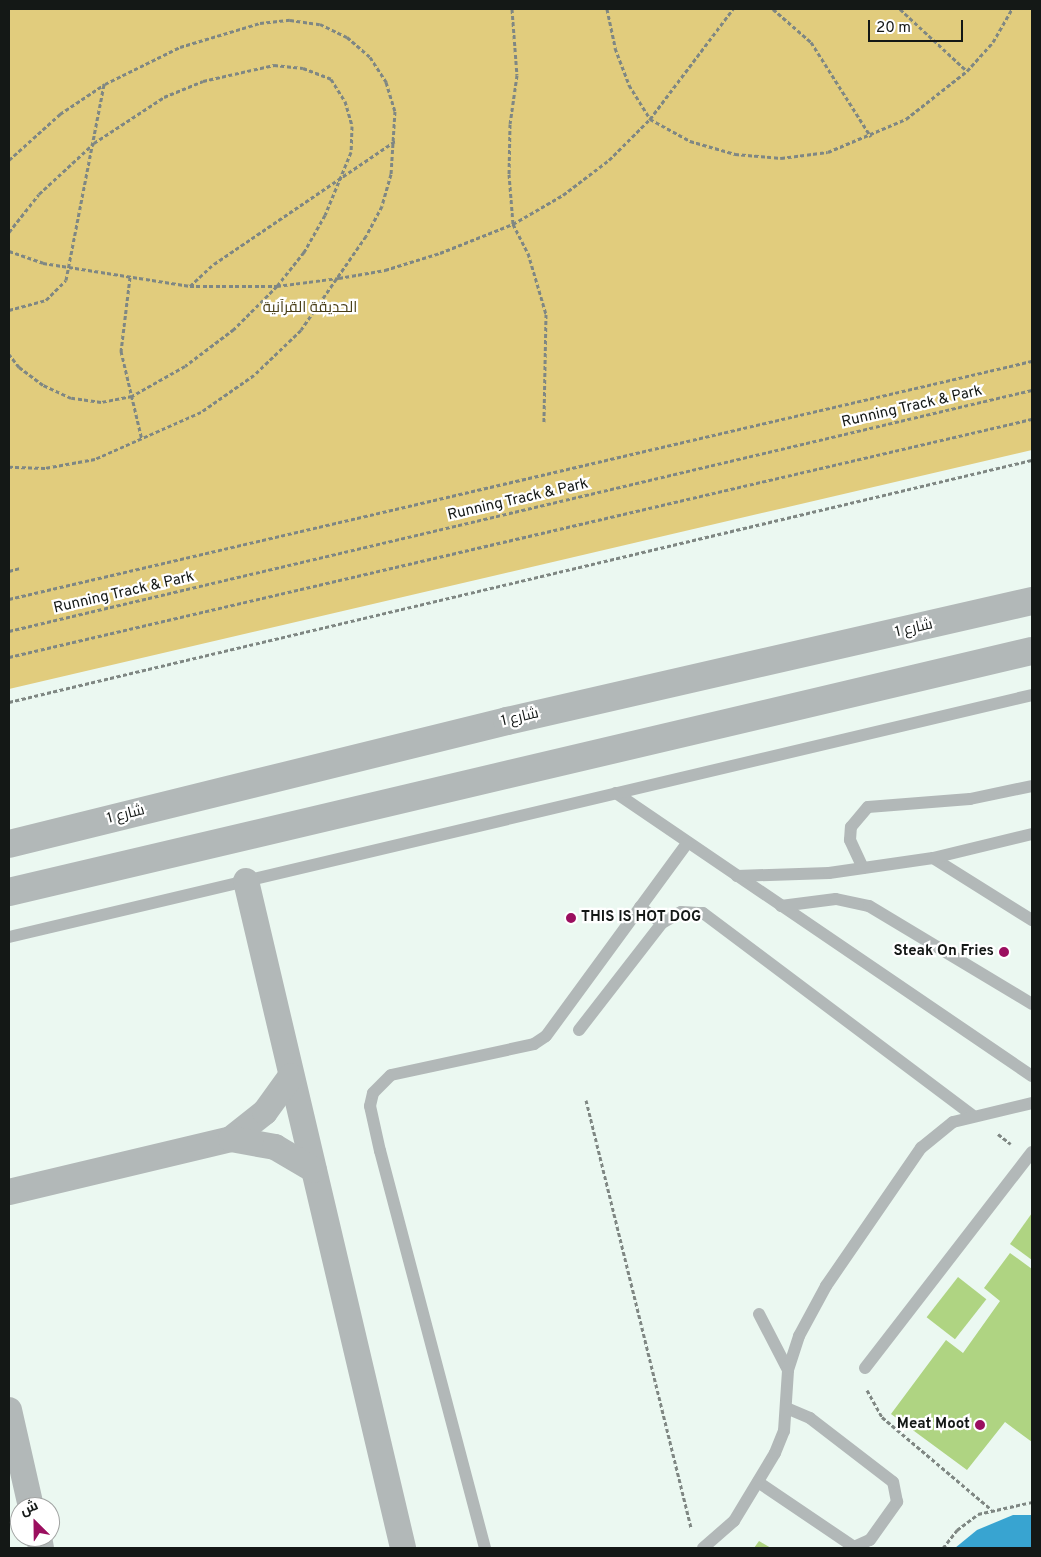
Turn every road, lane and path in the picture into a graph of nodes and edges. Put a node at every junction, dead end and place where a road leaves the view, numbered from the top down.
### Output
1 (512, 9) edge
2 (606, 9) edge
3 (732, 9) edge
4 (773, 9) edge
5 (900, 9) edge
6 (1012, 9) edge
7 (967, 71) junction
8 (104, 84) junction
9 (650, 119) junction
10 (871, 136) junction
11 (395, 141) junction
12 (94, 144) junction
13 (9, 160) edge
14 (344, 176) junction
15 (513, 224) junction
16 (9, 232) edge
17 (9, 251) edge
18 (70, 267) junction
19 (130, 277) junction
20 (339, 278) junction
21 (190, 286) junction
22 (277, 286) junction
23 (9, 310) edge
24 (9, 354) edge
25 (1032, 361) edge
26 (1032, 390) edge
27 (132, 396) junction
28 (1032, 419) edge
29 (544, 422) dead end
30 (142, 440) junction
31 (1032, 460) edge
32 (9, 467) edge
33 (20, 568) dead end
34 (9, 571) edge
35 (9, 599) edge
36 (1032, 601) edge
37 (9, 631) edge
38 (1032, 651) edge
39 (9, 657) edge
40 (1032, 695) edge
41 (9, 702) edge
42 (1032, 786) edge
43 (616, 793) junction
44 (1030, 836) edge
45 (687, 843) junction
46 (9, 844) edge
47 (933, 858) junction
48 (864, 868) junction
49 (737, 876) junction
50 (246, 881) junction
51 (9, 892) edge
52 (781, 906) junction
53 (640, 907) junction
54 (1032, 920) edge
55 (662, 923) junction
56 (9, 937) edge
57 (1032, 1004) edge
58 (579, 1030) dead end
59 (291, 1076) junction
60 (1032, 1076) edge
61 (586, 1100) dead end
62 (1032, 1103) edge
63 (972, 1115) junction
64 (230, 1139) junction
65 (1031, 1154) edge
66 (314, 1170) junction
67 (9, 1192) edge
68 (758, 1314) dead end
69 (865, 1368) joint
70 (788, 1370) junction
71 (787, 1408) junction
72 (9, 1410) edge
73 (758, 1482) junction
74 (30, 1497) edge
75 (1032, 1502) edge
76 (992, 1509) junction
77 (691, 1532) dead end
78 (479, 1533) junction
79 (403, 1548) edge
80 (476, 1548) edge
81 (485, 1548) edge
82 (703, 1548) edge
83 (943, 1548) edge

1 - 15 path
2 - 9 path
3 - 9 path
4 - 10 path
5 - 7 path
6 - 7 path
7 - 10 path
8 - 11 path
8 - 12 path
8 - 13 path
9 - 10 path
9 - 15 path
11 - 14 path
11 - 20 path
12 - 14 path
12 - 16 path
12 - 18 path
14 - 21 path
14 - 22 path
15 - 20 path
15 - 29 path
17 - 18 path
18 - 19 path
18 - 23 path
19 - 21 path
19 - 27 path
20 - 22 path
20 - 30 path
21 - 22 path
22 - 27 path
24 - 27 path
25 - 35 path
26 - 37 path, Running Track & Park
27 - 30 path
28 - 39 path
30 - 32 path
31 - 41 path
33 - 34 path
36 - 46 street, شارع 1
38 - 51 street
40 - 43 lane
42 - 48 lane
43 - 45 lane
43 - 50 lane
44 - 47 lane
45 - 49 lane
45 - 53 lane
47 - 48 lane
47 - 54 lane
48 - 49 lane
49 - 52 lane
50 - 56 lane
50 - 59 street
52 - 57 lane
52 - 60 lane
53 - 55 lane
53 - 78 lane
55 - 58 lane
55 - 63 lane
59 - 64 street
59 - 66 street
61 - 77 path
62 - 63 lane
63 - 65 path
63 - 70 lane
64 - 66 street
64 - 67 street
65 - 69 lane
66 - 79 street
68 - 70 lane
69 - 76 path
70 - 71 lane
71 - 73 lane
71 - 73 lane
72 - 74 street
73 - 82 lane
75 - 76 path
76 - 83 path
78 - 80 lane
78 - 81 lane

